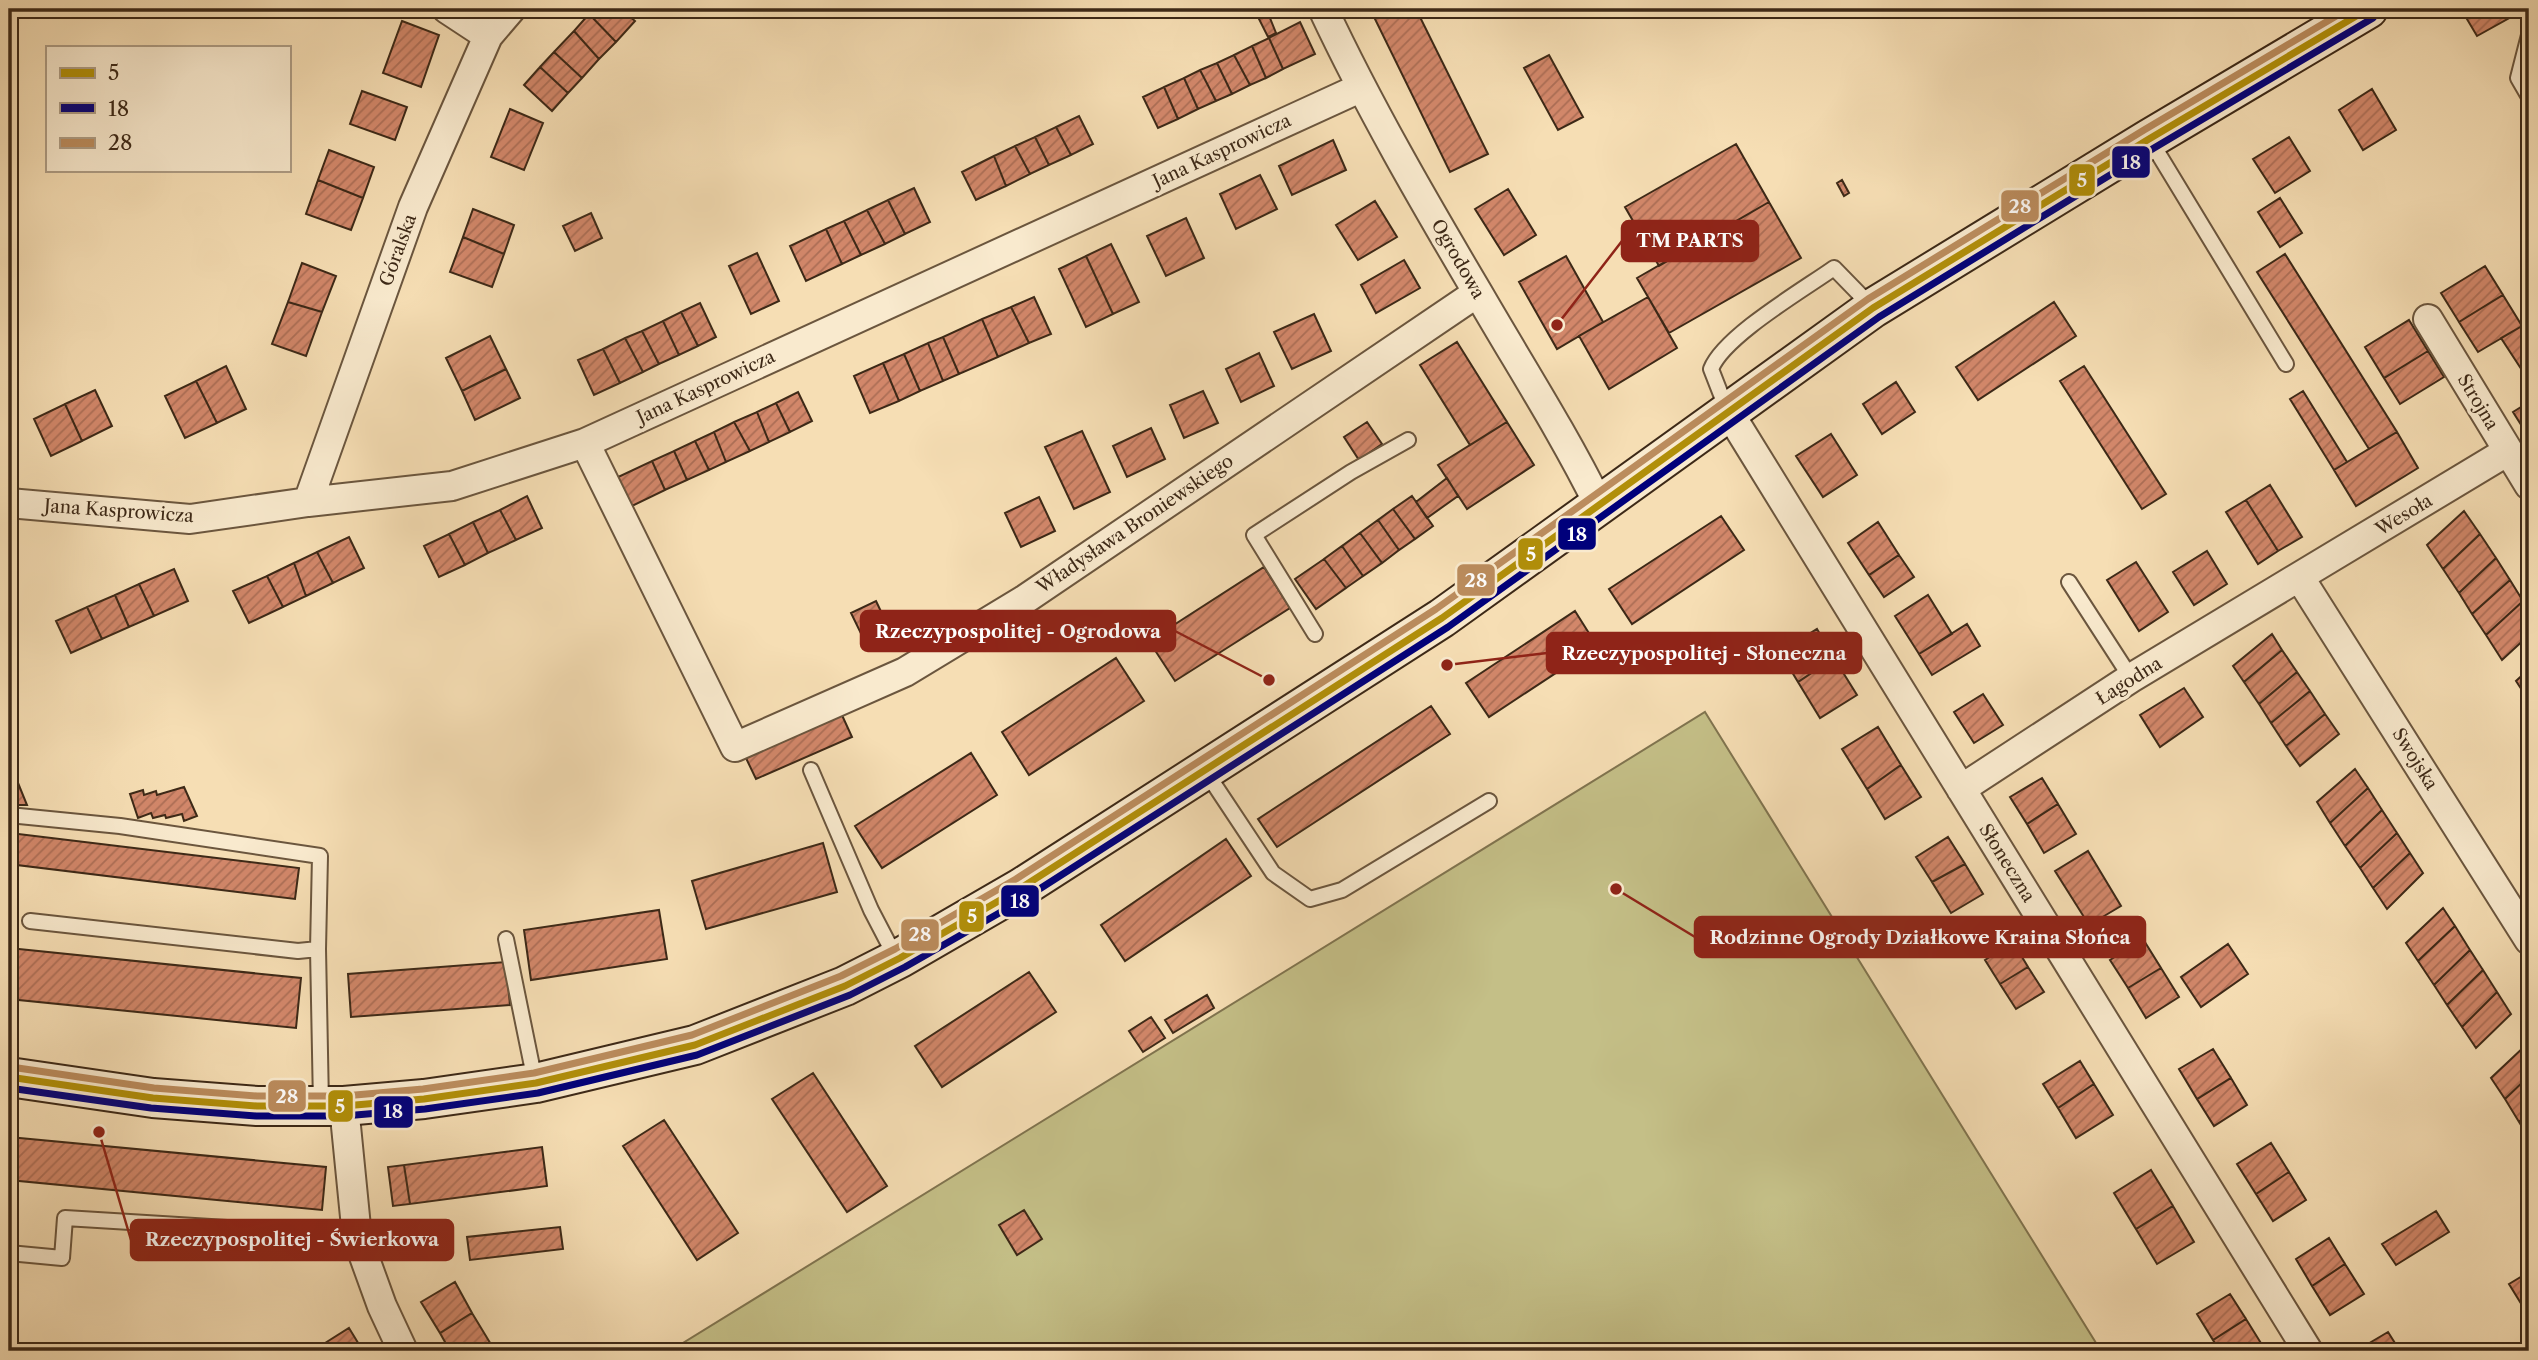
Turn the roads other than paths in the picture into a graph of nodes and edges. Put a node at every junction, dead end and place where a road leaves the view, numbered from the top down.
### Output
1 (447, 9) edge
2 (511, 9) edge
3 (1323, 9) edge
4 (2368, 9) edge
5 (2529, 35) edge
6 (488, 36) junction
7 (1360, 88) junction
8 (2529, 97) edge
9 (2149, 139) junction
10 (1478, 293) junction
11 (1873, 308) junction
12 (2428, 319) dead end
13 (2286, 364) dead end
14 (1728, 411) junction
15 (1409, 440) dead end
16 (585, 443) junction
17 (2508, 451) junction
18 (2529, 485) edge
19 (308, 502) junction
20 (9, 503) edge
21 (1599, 505) junction
22 (2300, 578) junction
23 (2069, 582) dead end
24 (1315, 634) dead end
25 (2131, 678) junction
26 (811, 769) dead end
27 (1205, 770) junction
28 (1961, 789) junction
29 (1489, 801) dead end
30 (9, 815) edge
31 (30, 920) dead end
32 (506, 939) dead end
33 (2529, 940) edge
34 (318, 949) junction
35 (896, 960) junction
36 (9, 1077) edge
37 (536, 1083) junction
38 (332, 1105) junction
39 (291, 1232) dead end
40 (9, 1253) edge
41 (403, 1351) edge
42 (2308, 1351) edge

1 - 6 street
2 - 6 street, Góralska
3 - 7 street, Ogrodowa
4 - 9 street
5 - 8 lane
6 - 19 street, Góralska
7 - 10 street, Ogrodowa
7 - 16 street, Jana Kasprowicza
9 - 11 street
9 - 13 lane
10 - 16 street, Władysława Broniewskiego
10 - 21 street, Ogrodowa
11 - 14 street
11 - 14 lane
12 - 17 street, Strojna
14 - 21 street
14 - 28 street, Słoneczna
15 - 24 lane
16 - 19 street, Jana Kasprowicza
17 - 18 street, Strojna
17 - 22 street, Wesoła
19 - 20 street, Jana Kasprowicza
21 - 27 street
22 - 25 street, Łagodna
22 - 33 street, Swojska
23 - 25 lane
25 - 28 street, Łagodna
26 - 35 lane
27 - 29 lane
27 - 35 street
28 - 42 street, Słoneczna
30 - 34 lane
31 - 34 lane
32 - 37 lane
34 - 38 lane
35 - 37 street
36 - 38 street
37 - 38 street
38 - 41 street
39 - 40 lane

